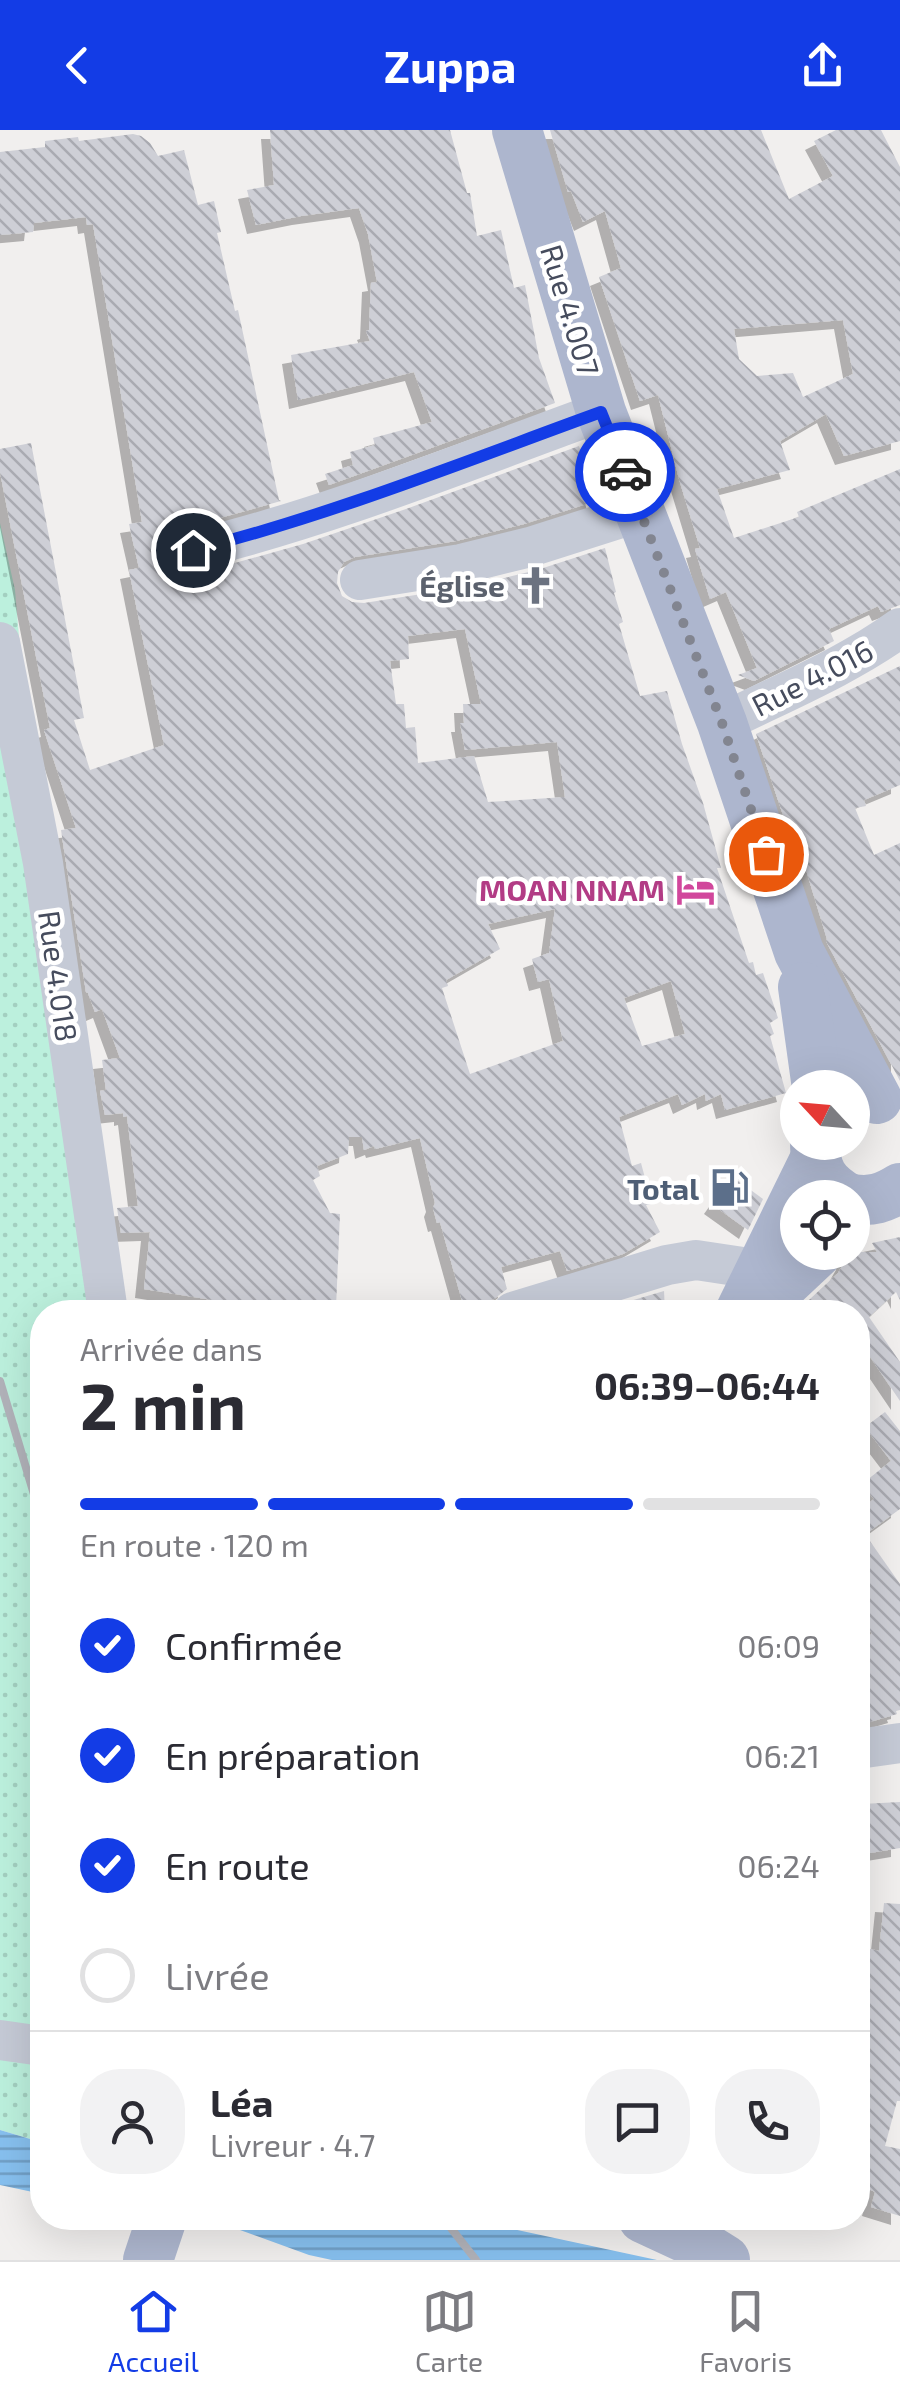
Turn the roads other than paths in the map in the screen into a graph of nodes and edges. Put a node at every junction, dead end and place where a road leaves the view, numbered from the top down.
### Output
1 (517, 130) edge
2 (601, 412) junction
3 (640, 512) junction
4 (193, 550) dead end
5 (360, 580) dead end
6 (900, 628) edge
7 (0, 642) edge
8 (722, 723) junction
9 (799, 952) junction
10 (815, 1070) edge
11 (877, 1104) edge
12 (811, 1160) edge
13 (818, 1160) edge
14 (874, 1197) edge
15 (792, 1270) edge
16 (752, 1298) edge
17 (106, 1300) edge
18 (553, 1300) edge
19 (900, 1742) edge
20 (870, 1748) edge
21 (0, 2040) edge
22 (30, 2044) edge
23 (158, 2230) edge
24 (186, 2230) edge
25 (669, 2230) edge
26 (148, 2260) edge
27 (182, 2260) edge
28 (725, 2260) edge

1 - 2 main road, Rue 4.007
2 - 3 main road, Rue 4.007
2 - 4 street
3 - 5 street
3 - 8 main road, Rue 4.007
6 - 8 street, Rue 4.016
7 - 17 street, Rue 4.018
8 - 9 main road, Rue 4.007
9 - 10 main road
9 - 11 main road, Rue 4.007
12 - 16 main road
13 - 14 main road
15 - 16 main road
16 - 18 street
19 - 20 street
21 - 22 street
23 - 26 main road
24 - 27 main road
25 - 28 main road

